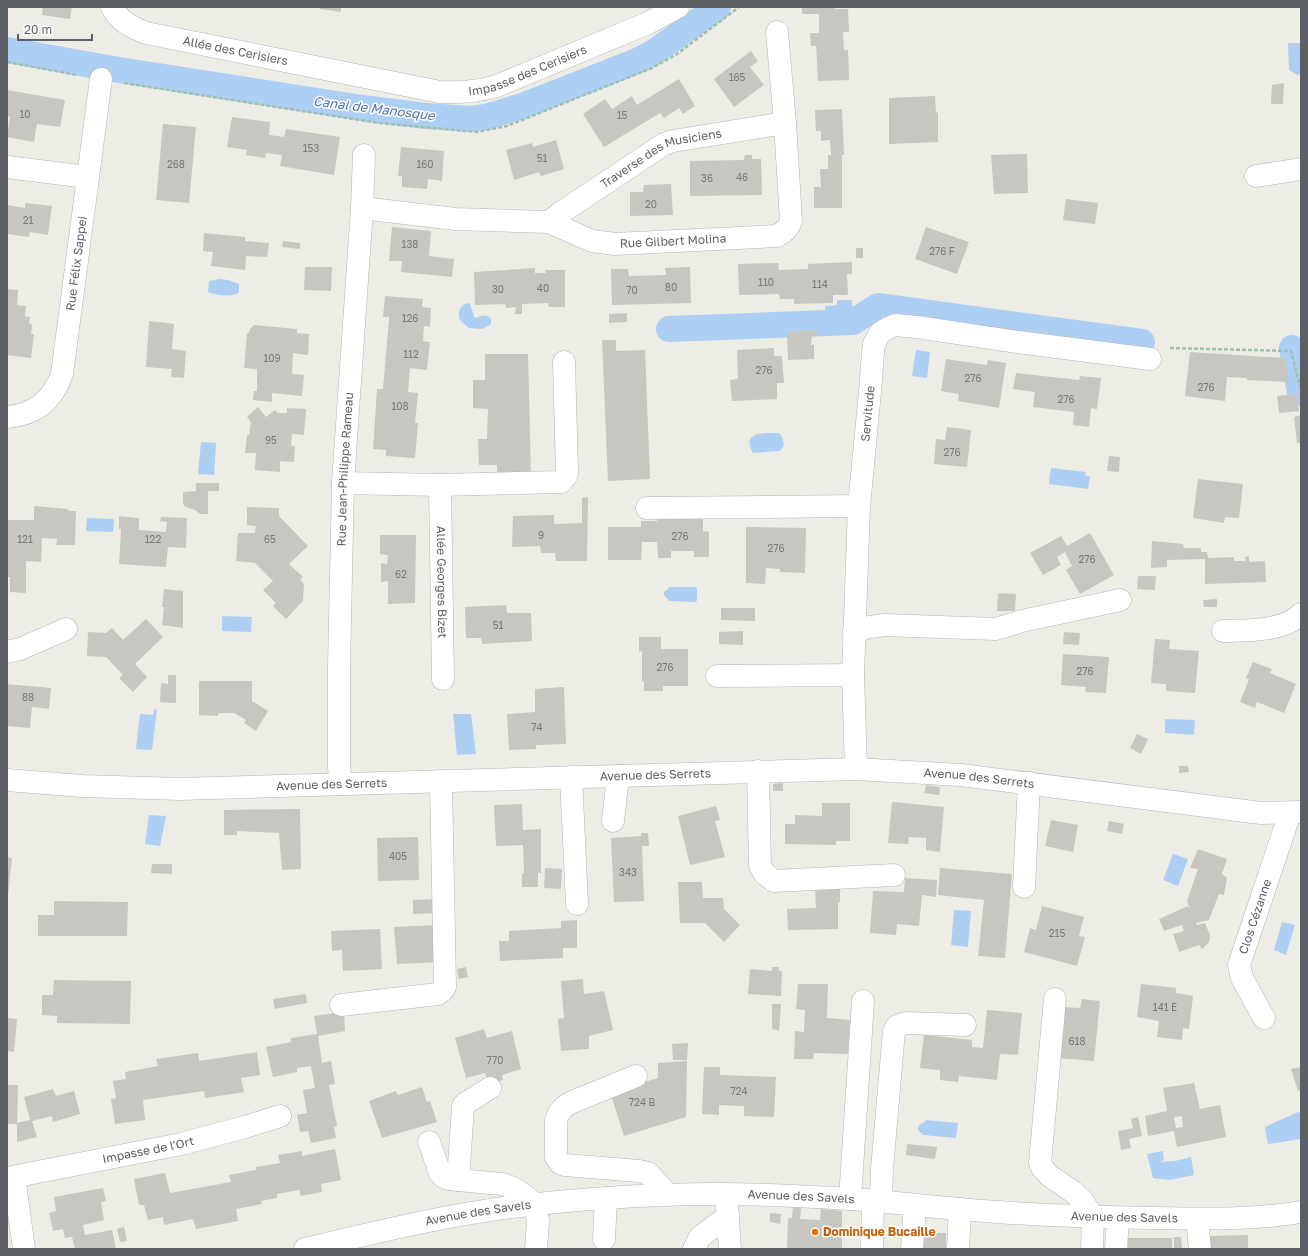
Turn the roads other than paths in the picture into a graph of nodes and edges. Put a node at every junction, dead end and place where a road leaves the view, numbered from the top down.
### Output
1 (112, 7) edge
2 (678, 7) edge
3 (777, 32) dead end
4 (369, 77) joint
5 (101, 79) dead end
6 (785, 123) junction
7 (364, 155) dead end
8 (7, 166) edge
9 (1301, 169) edge
10 (1256, 176) dead end
11 (87, 177) junction
12 (362, 208) junction
13 (549, 222) junction
14 (1150, 359) road end
15 (564, 362) dead end
16 (7, 418) edge
17 (343, 483) junction
18 (440, 485) junction
19 (859, 506) junction
20 (647, 508) dead end
21 (1120, 600) dead end
22 (1301, 614) edge
23 (66, 629) dead end
24 (1223, 631) dead end
25 (854, 632) junction
26 (7, 652) edge
27 (853, 675) junction
28 (717, 676) dead end
29 (443, 680) dead end
30 (856, 769) junction
31 (758, 771) junction
32 (618, 776) junction
33 (571, 777) junction
34 (7, 780) edge
35 (441, 781) junction
36 (1029, 783) junction
37 (341, 784) junction
38 (1296, 813) edge
39 (613, 820) dead end
40 (894, 875) dead end
41 (1024, 887) dead end
42 (577, 904) dead end
43 (1055, 999) dead end
44 (863, 1001) dead end
45 (342, 1005) dead end
46 (1264, 1018) dead end
47 (965, 1025) dead end
48 (636, 1076) dead end
49 (490, 1088) dead end
50 (280, 1116) dead end
51 (429, 1142) dead end
52 (11, 1177) edge
53 (458, 1180) junction
54 (726, 1194) junction
55 (668, 1195) junction
56 (606, 1198) junction
57 (850, 1199) junction
58 (877, 1201) junction
59 (535, 1204) junction
60 (915, 1205) junction
61 (960, 1209) junction
62 (1301, 1212) edge
63 (728, 1216) junction
64 (1093, 1217) junction
65 (1118, 1218) junction
66 (1198, 1219) junction
67 (604, 1240) dead end
68 (24, 1249) edge
69 (304, 1249) edge
70 (536, 1249) edge
71 (694, 1249) edge
72 (730, 1249) edge
73 (872, 1249) edge
74 (912, 1249) edge
75 (958, 1249) edge
76 (1092, 1249) edge
77 (1116, 1249) edge
78 (1200, 1249) edge

1 - 4 street, Allée des Cerisiers
2 - 4 street, Impasse des Cerisiers
3 - 6 street, Rue Gilbert Molina
5 - 11 street, Rue Félix Sappei
6 - 13 street, Traverse des Musiciens
6 - 13 street, Rue Gilbert Molina
7 - 12 street, Rue Jean-Philippe Rameau
8 - 11 street
9 - 10 street
11 - 16 street, Rue Félix Sappei
12 - 13 street, Rue Gilbert Molina
12 - 17 street, Rue Jean-Philippe Rameau
14 - 19 street, Servitude
15 - 18 street
17 - 18 street
17 - 37 street, Rue Jean-Philippe Rameau
18 - 29 street, Allée Georges Bizet
19 - 20 street
19 - 25 street, Servitude
21 - 25 street
22 - 24 street
23 - 26 street
25 - 27 street, Servitude
27 - 28 street
27 - 30 street, Servitude
30 - 31 street, Avenue des Serrets
30 - 36 street, Avenue des Serrets
31 - 32 street, Avenue des Serrets
31 - 40 street
32 - 33 street, Avenue des Serrets
32 - 39 street
33 - 35 street, Avenue des Serrets
33 - 42 street
34 - 37 street, Avenue des Serrets
35 - 37 street, Avenue des Serrets
35 - 45 street
36 - 38 street, Avenue des Serrets
36 - 41 street
38 - 46 street, Clos Cézanne
43 - 64 street
44 - 57 street
47 - 58 street
48 - 55 street
49 - 53 street
50 - 52 street, Impasse de l'Ort
51 - 53 street
52 - 68 street, Impasse de l'Ort
53 - 59 street
54 - 55 street, Avenue des Savels
54 - 57 street, Avenue des Savels
54 - 63 street
55 - 56 street, Avenue des Savels
56 - 59 street, Avenue des Savels
56 - 67 street
57 - 58 street, Avenue des Savels
58 - 60 street, Avenue des Savels
58 - 73 street
59 - 69 street, Avenue des Savels
59 - 70 street
60 - 61 street, Avenue des Savels
60 - 74 street
61 - 64 street, Avenue des Savels
61 - 75 street
62 - 66 street, Avenue des Savels
63 - 71 street
63 - 72 street
64 - 65 street, Avenue des Savels
64 - 76 street
65 - 66 street, Avenue des Savels
65 - 77 street
66 - 78 street

